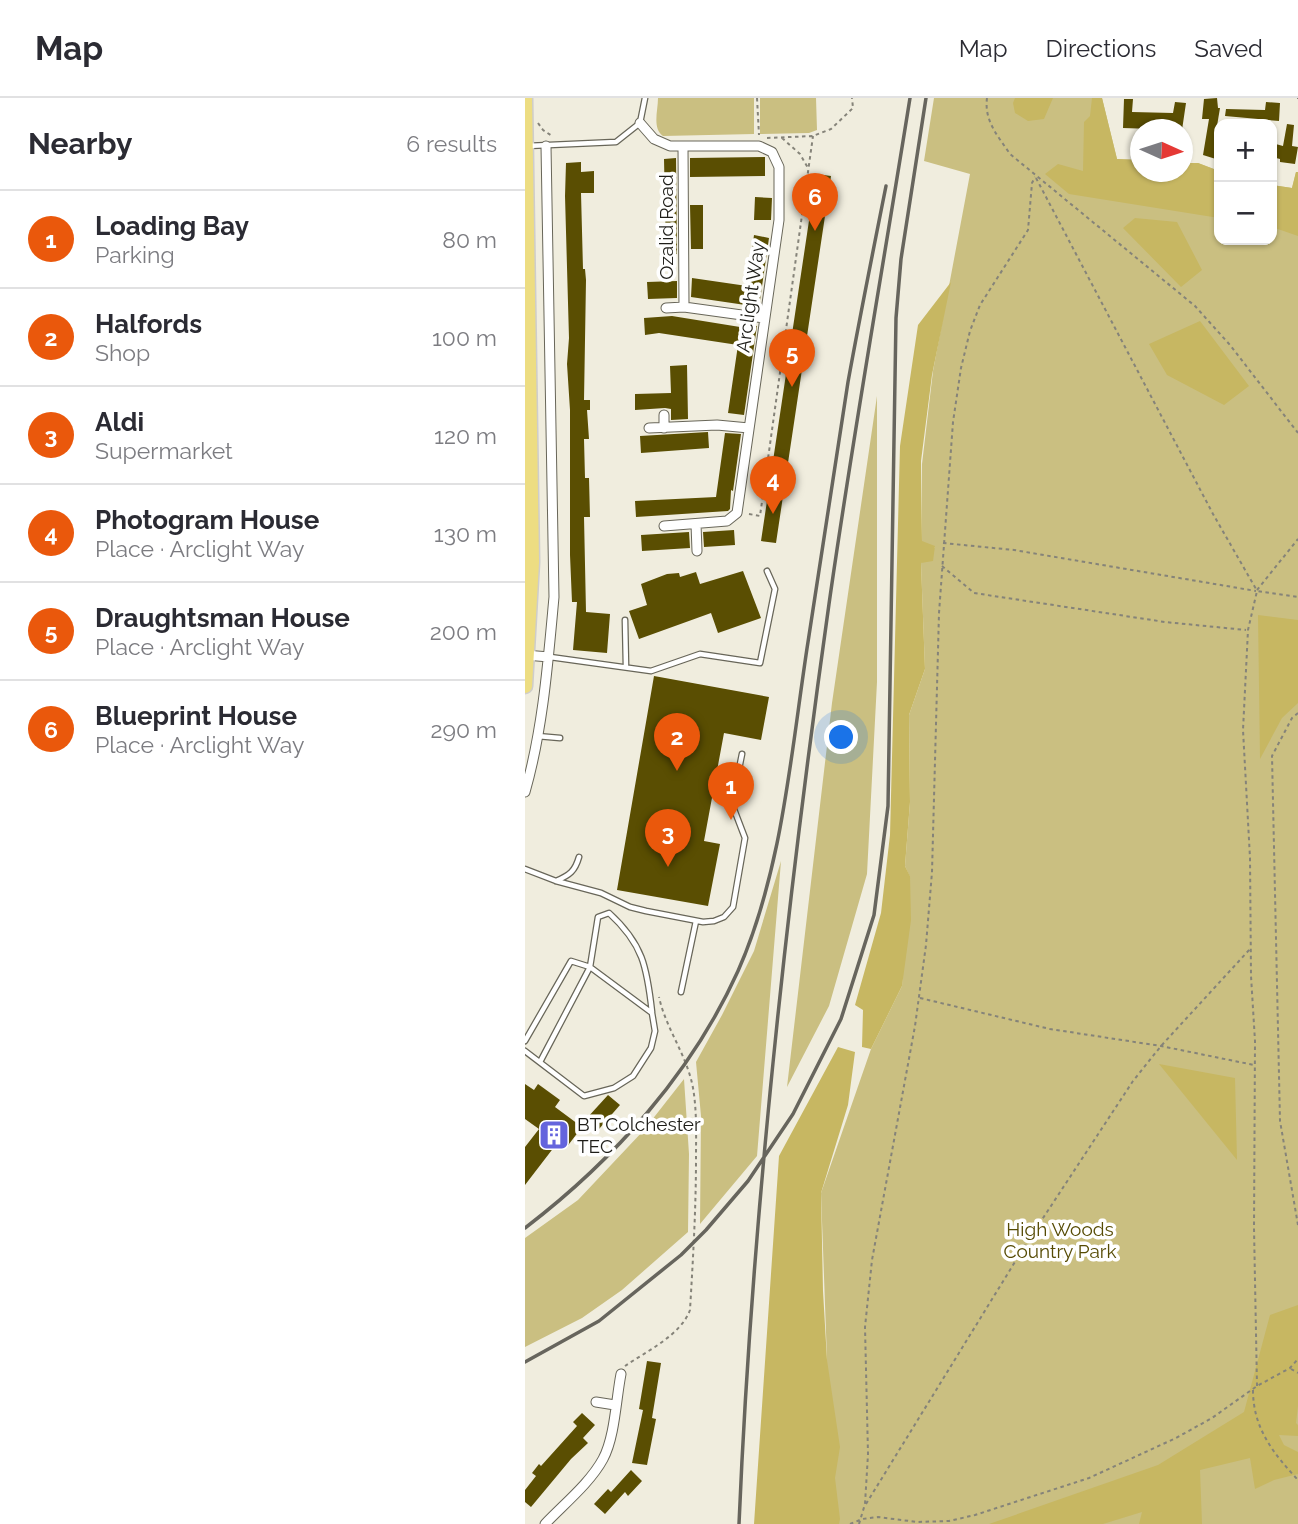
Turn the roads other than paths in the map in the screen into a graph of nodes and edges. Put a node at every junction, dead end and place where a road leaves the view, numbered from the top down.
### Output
1 (645, 98) edge
2 (525, 99) edge
3 (640, 123) junction
4 (526, 146) edge
5 (546, 146) junction
6 (683, 147) junction
7 (525, 288) edge
8 (684, 307) junction
9 (666, 308) dead end
10 (764, 318) junction
11 (664, 415) dead end
12 (649, 428) dead end
13 (664, 428) junction
14 (749, 428) junction
15 (696, 524) junction
16 (664, 526) dead end
17 (698, 551) dead end
18 (767, 571) dead end
19 (625, 620) dead end
20 (527, 655) edge
21 (549, 657) junction
22 (626, 667) junction
23 (525, 686) edge
24 (537, 736) junction
25 (560, 738) dead end
26 (742, 754) dead end
27 (525, 792) edge
28 (579, 857) dead end
29 (525, 869) edge
30 (556, 881) junction
31 (696, 920) junction
32 (590, 967) junction
33 (681, 992) dead end
34 (652, 1013) junction
35 (525, 1041) edge
36 (525, 1051) edge
37 (540, 1062) junction
38 (621, 1374) road end
39 (596, 1402) dead end
40 (615, 1405) junction
41 (545, 1524) edge

1 - 3 lane
2 - 4 main road
3 - 5 lane
3 - 6 street, Arclight Way
4 - 5 lane
4 - 7 main road
5 - 21 street
6 - 8 street, Ozalid Road
6 - 10 street, Arclight Way
7 - 20 main road
8 - 9 street, Ozalid Road
8 - 10 street, Ozalid Road
10 - 14 street, Arclight Way
11 - 13 street
12 - 13 street
13 - 14 street
14 - 15 street, Arclight Way
15 - 16 street
15 - 17 street
18 - 22 lane
19 - 22 lane
20 - 21 street
20 - 23 main road
21 - 22 lane
21 - 24 street
24 - 25 lane
24 - 27 street
26 - 31 lane
28 - 30 lane
29 - 30 lane
30 - 31 lane
31 - 33 lane
32 - 34 lane
32 - 34 lane
32 - 35 lane
32 - 37 lane
34 - 37 lane
36 - 37 lane
38 - 40 street
39 - 40 street
40 - 41 street

